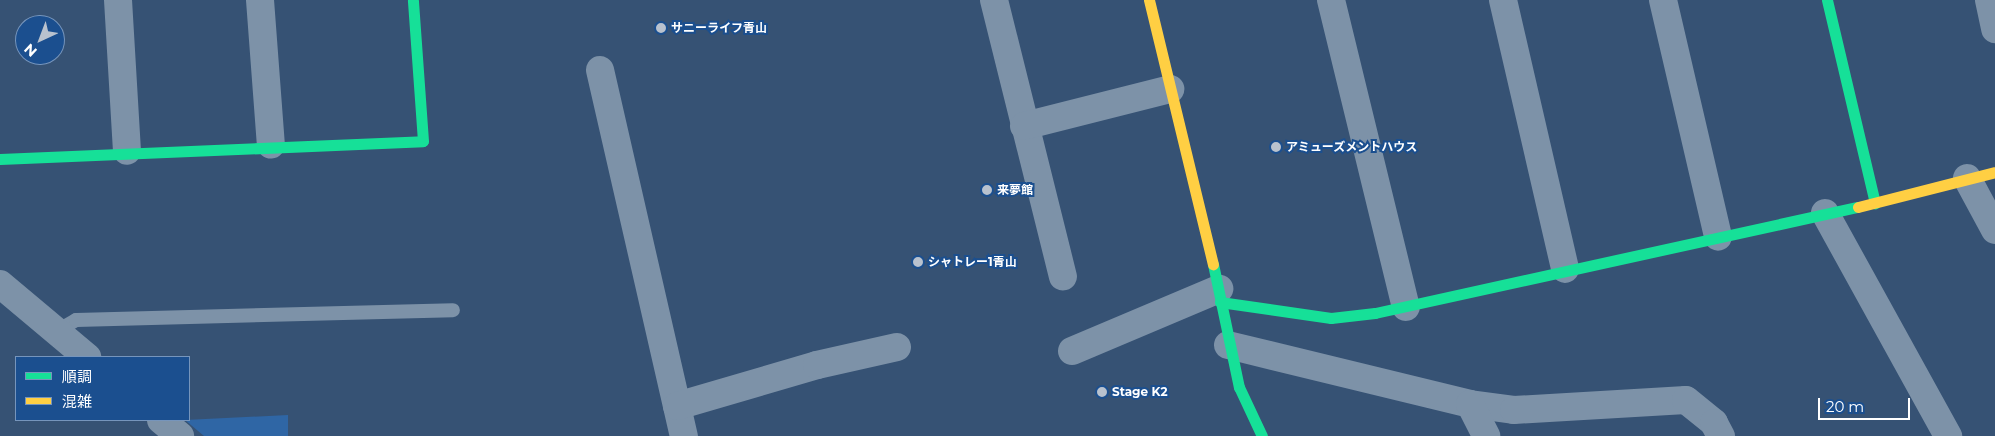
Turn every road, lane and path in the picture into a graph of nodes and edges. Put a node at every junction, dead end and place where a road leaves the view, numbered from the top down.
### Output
1 (118, 0) edge
2 (260, 0) edge
3 (413, 0) edge
4 (994, 0) edge
5 (1149, 0) edge
6 (1331, 0) edge
7 (1503, 0) edge
8 (1663, 0) edge
9 (1826, 0) edge
10 (1989, 0) edge
11 (1995, 29) edge
12 (600, 70) dead end
13 (1170, 89) junction
14 (1024, 126) junction
15 (271, 145) junction
16 (127, 151) junction
17 (0, 159) edge
18 (1995, 172) edge
19 (1967, 178) junction
20 (1875, 203) junction
21 (1826, 213) junction
22 (1995, 230) edge
23 (1718, 237) junction
24 (1565, 269) junction
25 (1063, 277) dead end
26 (0, 284) edge
27 (1219, 296) junction
28 (1406, 307) junction
29 (453, 310) dead end
30 (57, 331) junction
31 (1228, 346) junction
32 (897, 347) dead end
33 (1072, 350) dead end
34 (86, 356) edge
35 (1470, 404) junction
36 (677, 406) junction
37 (162, 421) edge
38 (180, 436) edge
39 (684, 436) edge
40 (1262, 436) edge
41 (1486, 436) edge
42 (1721, 436) edge
43 (1948, 436) edge

1 - 16 street
2 - 15 street
3 - 15 street
4 - 14 street
5 - 13 street
6 - 28 street
7 - 24 street
8 - 23 street
9 - 20 street
10 - 11 street
12 - 36 street
13 - 14 street
13 - 27 street
14 - 25 street
15 - 16 street
16 - 17 street
18 - 19 street
19 - 20 street
19 - 22 street
20 - 21 street
21 - 23 street
21 - 43 street
23 - 24 street
24 - 28 street
26 - 30 street
27 - 28 street
27 - 31 street
27 - 33 street
29 - 30 lane
30 - 34 street
31 - 35 street
31 - 40 street
32 - 36 street
35 - 41 street
35 - 42 street
36 - 39 street
37 - 38 street

